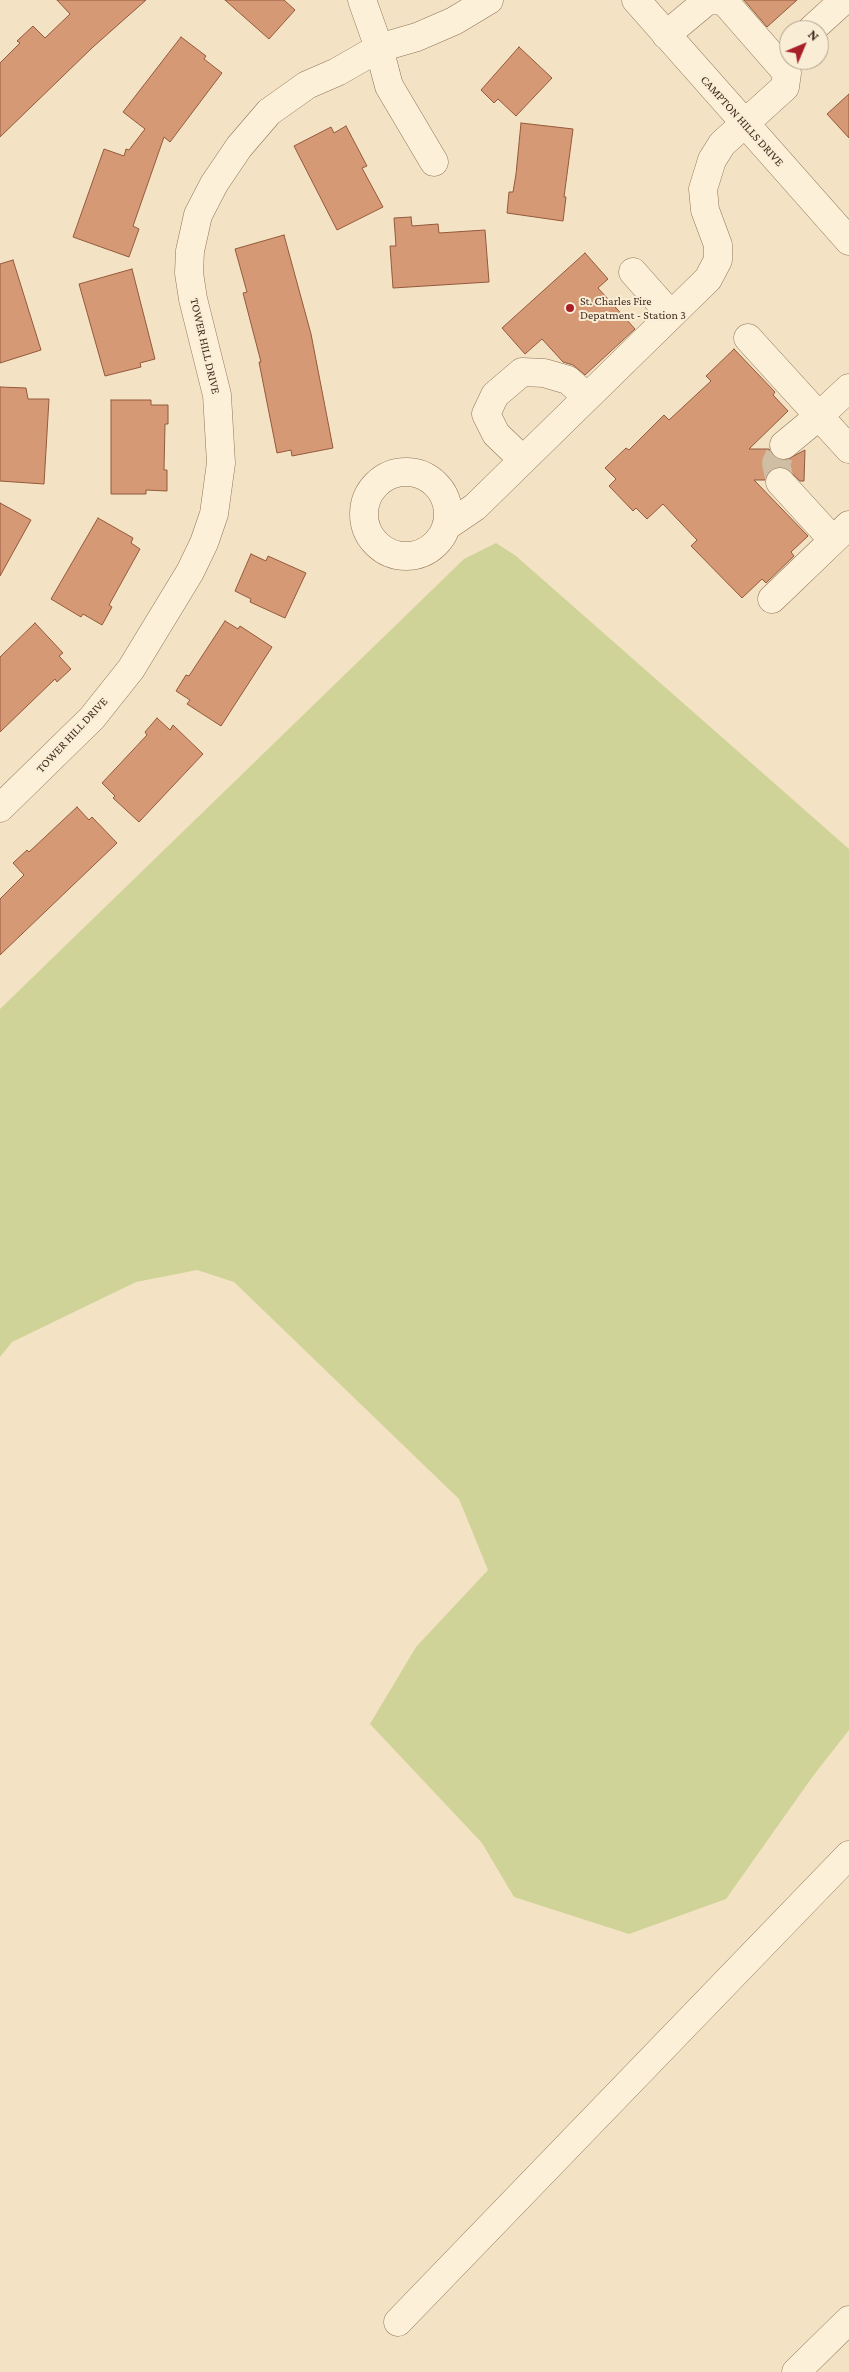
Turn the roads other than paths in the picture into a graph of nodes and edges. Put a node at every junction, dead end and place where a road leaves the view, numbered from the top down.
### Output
1 (362, 0) edge
2 (489, 0) edge
3 (636, 0) edge
4 (844, 0) edge
5 (822, 20) edge
6 (666, 35) junction
7 (379, 48) junction
8 (779, 51) edge
9 (786, 70) edge
10 (744, 122) junction
11 (434, 162) dead end
12 (849, 241) edge
13 (632, 272) dead end
14 (671, 315) junction
15 (748, 338) dead end
16 (849, 388) edge
17 (587, 397) junction
18 (819, 416) junction
19 (784, 445) tunnel mouth
20 (849, 449) edge
21 (523, 460) junction
22 (780, 482) dead end
23 (447, 526) dead end
24 (841, 533) edge
25 (772, 599) dead end
26 (0, 808) edge
27 (849, 1855) edge
28 (849, 2320) edge
29 (398, 2322) dead end
30 (796, 2372) edge

1 - 7 street
2 - 7 street, TOWER HILL DRIVE
3 - 6 street, CAMPTON HILLS DRIVE
4 - 5 street
6 - 8 street
6 - 10 street, CAMPTON HILLS DRIVE
7 - 11 street
7 - 26 street, TOWER HILL DRIVE
9 - 10 street
10 - 12 street, CAMPTON HILLS DRIVE
10 - 14 street
13 - 14 street
14 - 17 street
15 - 18 street
16 - 18 street
17 - 21 street
17 - 21 street
18 - 19 street
18 - 20 street
21 - 23 street
22 - 24 street
24 - 25 street
27 - 29 street
28 - 30 street

